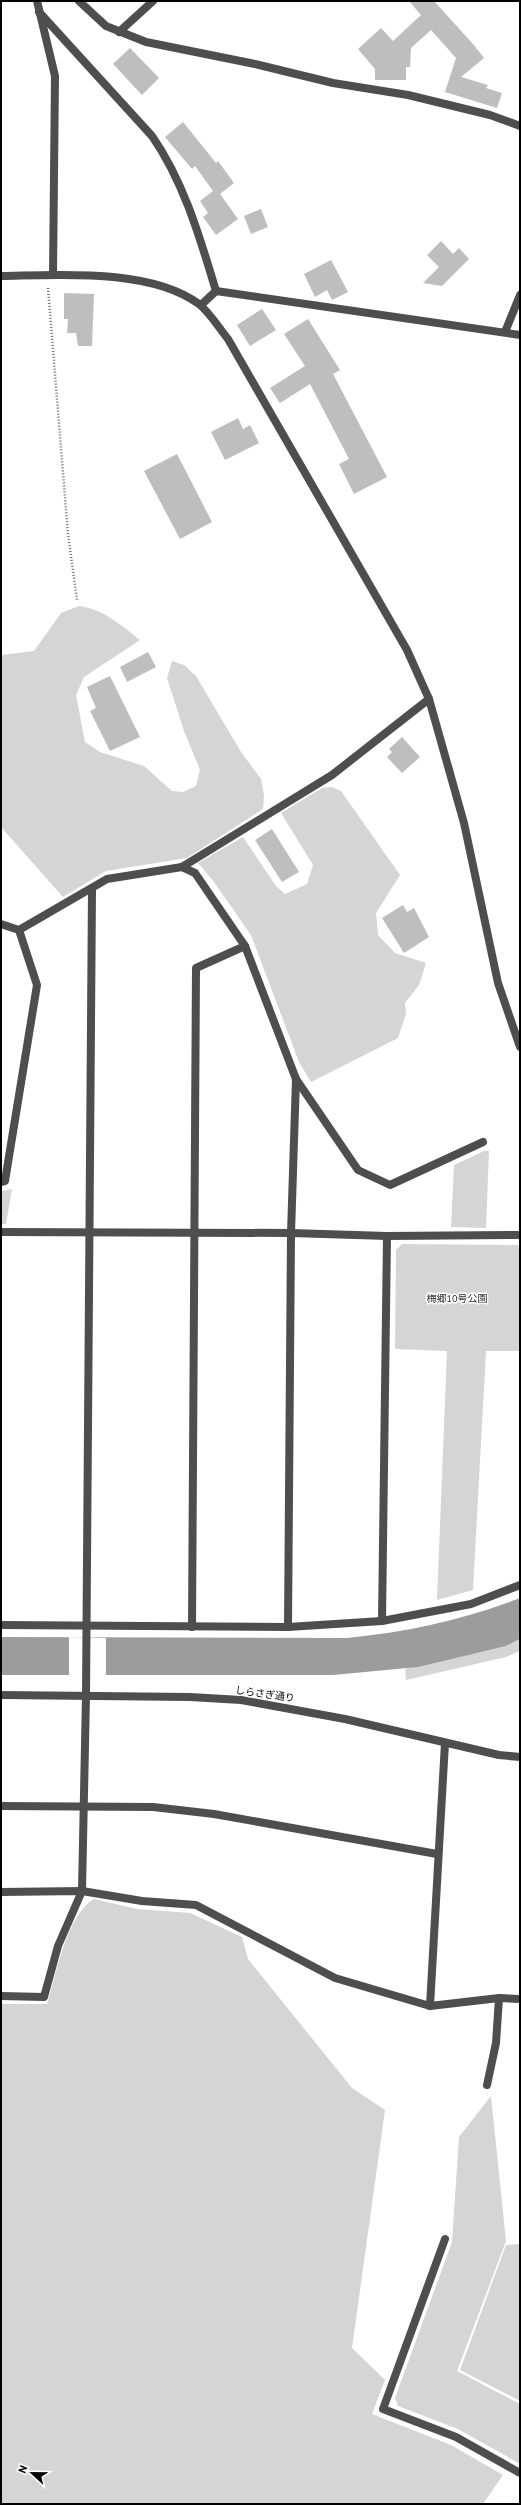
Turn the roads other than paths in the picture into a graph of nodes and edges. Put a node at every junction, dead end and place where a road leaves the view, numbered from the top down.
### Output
1 (37, 1) edge
2 (78, 1) edge
3 (153, 1) edge
4 (39, 12) junction
5 (119, 32) junction
6 (520, 126) edge
7 (53, 275) junction
8 (1, 276) edge
9 (216, 291) junction
10 (520, 295) edge
11 (200, 305) junction
12 (505, 332) junction
13 (520, 335) edge
14 (429, 699) junction
15 (182, 867) junction
16 (92, 889) junction
17 (1, 924) edge
18 (19, 930) junction
19 (245, 946) junction
20 (520, 1047) edge
21 (296, 1078) junction
22 (483, 1142) dead end
23 (1, 1182) edge
24 (1, 1232) edge
25 (91, 1232) junction
26 (292, 1233) junction
27 (195, 1234) junction
28 (520, 1235) edge
29 (387, 1236) junction
30 (520, 1585) edge
31 (382, 1622) junction
32 (1, 1625) edge
33 (87, 1627) junction
34 (192, 1627) junction
35 (288, 1627) junction
36 (1, 1695) edge
37 (86, 1696) junction
38 (445, 1743) junction
39 (520, 1757) edge
40 (1, 1806) edge
41 (84, 1807) junction
42 (437, 1854) junction
43 (82, 1891) junction
44 (1, 1892) edge
45 (1, 1996) edge
46 (499, 1998) junction
47 (520, 1999) edge
48 (430, 2006) junction
49 (487, 2085) dead end
50 (445, 2239) dead end
51 (520, 2473) edge

1 - 4 street
2 - 5 street
3 - 5 street
4 - 7 street
4 - 9 street
5 - 6 street
7 - 8 street
7 - 11 street
9 - 11 street
9 - 12 street
10 - 12 street
11 - 14 street
12 - 13 street
14 - 15 street
14 - 20 street
15 - 16 street
15 - 19 street
16 - 18 street
16 - 25 street
17 - 18 street
18 - 23 street
19 - 21 street
19 - 27 street
21 - 22 street
21 - 26 street
24 - 25 street
25 - 27 street
25 - 33 street
26 - 27 street
26 - 29 street
26 - 35 street
27 - 34 street
28 - 29 street
29 - 31 street
30 - 31 street
31 - 35 street
32 - 33 street
33 - 34 street
33 - 37 street
34 - 35 street
36 - 37 street, しらさぎ通り
37 - 38 street, しらさぎ通り
37 - 41 street
38 - 39 street, しらさぎ通り
38 - 42 street
40 - 41 street
41 - 42 street
41 - 43 street
42 - 48 street
43 - 44 street
43 - 45 street
43 - 48 street
46 - 47 street
46 - 48 street
46 - 49 street
50 - 51 street

